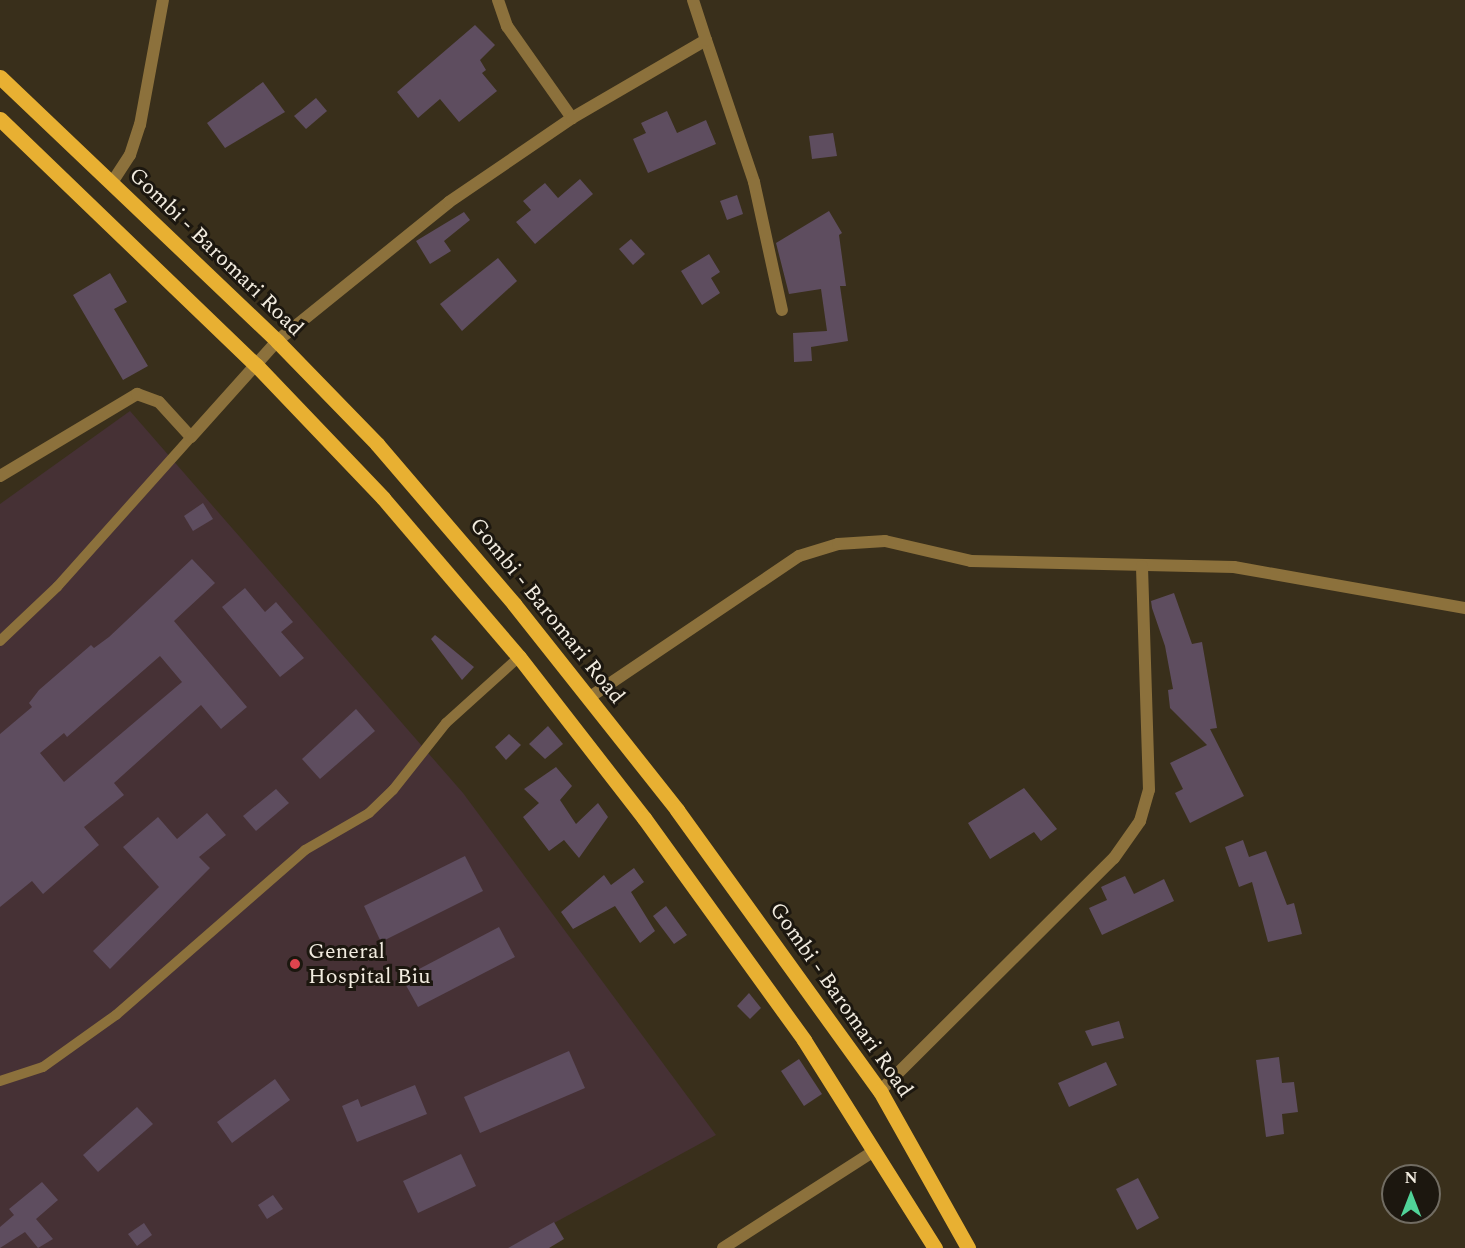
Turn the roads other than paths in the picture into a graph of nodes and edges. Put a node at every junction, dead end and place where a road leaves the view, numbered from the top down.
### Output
1 (163, 0) edge
2 (498, 0) edge
3 (693, 0) edge
4 (706, 39) junction
5 (0, 76) edge
6 (572, 118) junction
7 (0, 119) edge
8 (111, 184) junction
9 (782, 310) dead end
10 (277, 341) junction
11 (256, 365) junction
12 (191, 437) junction
13 (0, 476) edge
14 (1142, 566) junction
15 (1465, 608) edge
16 (0, 641) edge
17 (519, 657) junction
18 (590, 697) junction
19 (0, 1081) edge
20 (880, 1091) junction
21 (874, 1151) junction
22 (723, 1248) edge
23 (934, 1248) edge
24 (968, 1248) edge

1 - 8 street
2 - 6 street
3 - 4 street
4 - 6 street
4 - 9 street
5 - 8 main road, Gombi - Baromari Road
6 - 10 street
7 - 11 main road
8 - 10 main road, Gombi - Baromari Road
10 - 11 street
10 - 18 main road, Gombi - Baromari Road
11 - 12 street
11 - 17 main road
12 - 13 street
12 - 16 lane
14 - 15 street
14 - 18 street
14 - 20 street
17 - 19 lane
17 - 21 main road
18 - 20 main road, Gombi - Baromari Road
20 - 24 main road, Gombi - Baromari Road
21 - 22 street
21 - 23 main road

